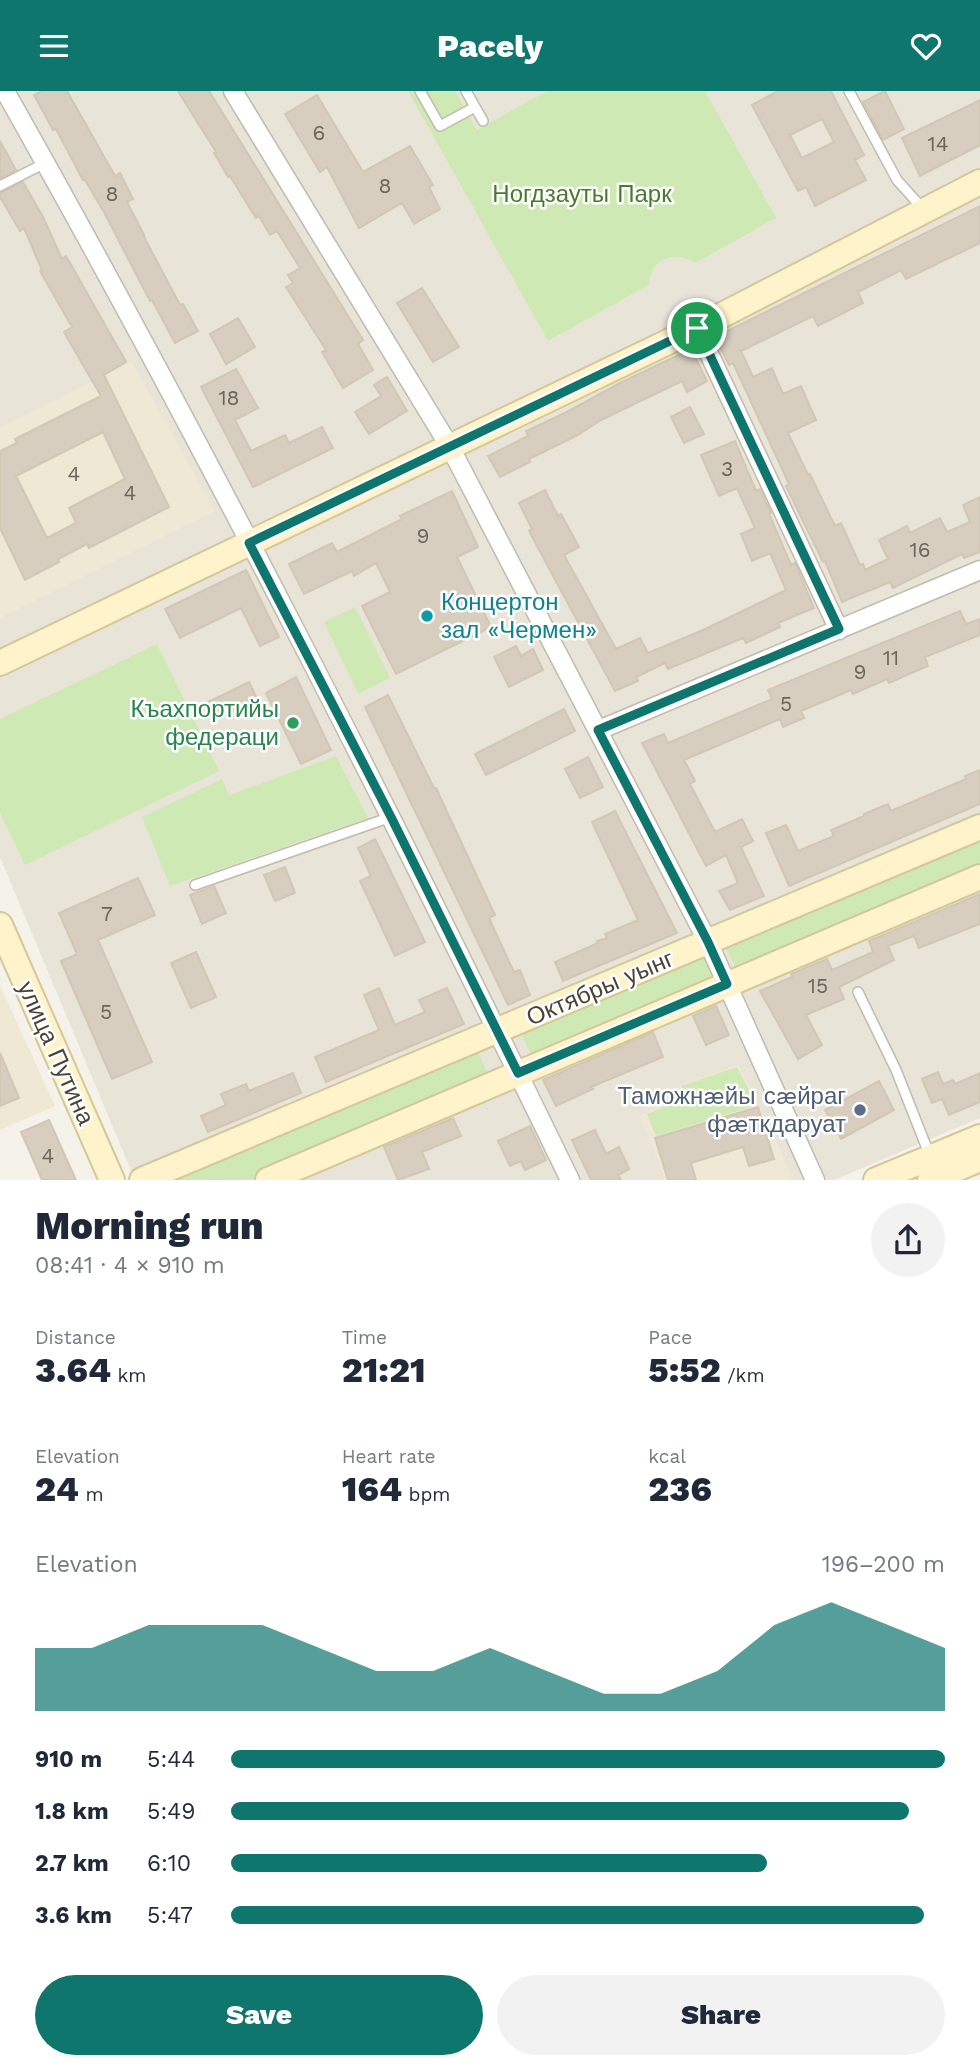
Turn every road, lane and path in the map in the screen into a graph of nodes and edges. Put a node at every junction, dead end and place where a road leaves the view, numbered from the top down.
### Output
1 (5, 91) edge
2 (233, 91) edge
3 (420, 91) edge
4 (466, 91) edge
5 (849, 91) edge
6 (475, 107) junction
7 (483, 121) dead end
8 (45, 163) junction
9 (980, 182) edge
10 (0, 186) edge
11 (925, 211) junction
12 (697, 328) junction
13 (450, 447) junction
14 (249, 543) junction
15 (980, 570) edge
16 (839, 629) junction
17 (0, 663) edge
18 (598, 730) junction
19 (391, 817) junction
20 (980, 827) edge
21 (980, 877) edge
22 (195, 885) dead end
23 (2, 934) edge
24 (708, 942) junction
25 (727, 984) junction
26 (858, 992) dead end
27 (498, 1031) junction
28 (518, 1073) junction
29 (980, 1137) edge
30 (980, 1159) edge
31 (930, 1169) edge
32 (112, 1180) edge
33 (142, 1180) edge
34 (268, 1180) edge
35 (570, 1180) edge
36 (815, 1180) edge
37 (876, 1180) edge

1 - 8 street
2 - 13 street
3 - 6 lane
4 - 6 lane
5 - 11 lane
6 - 7 lane
8 - 10 lane
8 - 14 street
9 - 11 street
11 - 12 street
12 - 13 street
12 - 16 street
13 - 14 street
13 - 18 street
14 - 17 street
14 - 19 street
15 - 16 street
16 - 18 street
18 - 24 street
19 - 22 lane
19 - 27 street
20 - 24 street, Октябры уынг
21 - 25 street, Октябры уынг
23 - 32 street, улица Путина
24 - 25 street
24 - 27 street, Октябры уынг
25 - 28 street, Октябры уынг
25 - 36 street
26 - 31 lane
27 - 28 street
27 - 33 street, Октябры уынг
28 - 34 street, Октябры уынг
28 - 35 street
29 - 31 street
30 - 31 street
31 - 37 street

